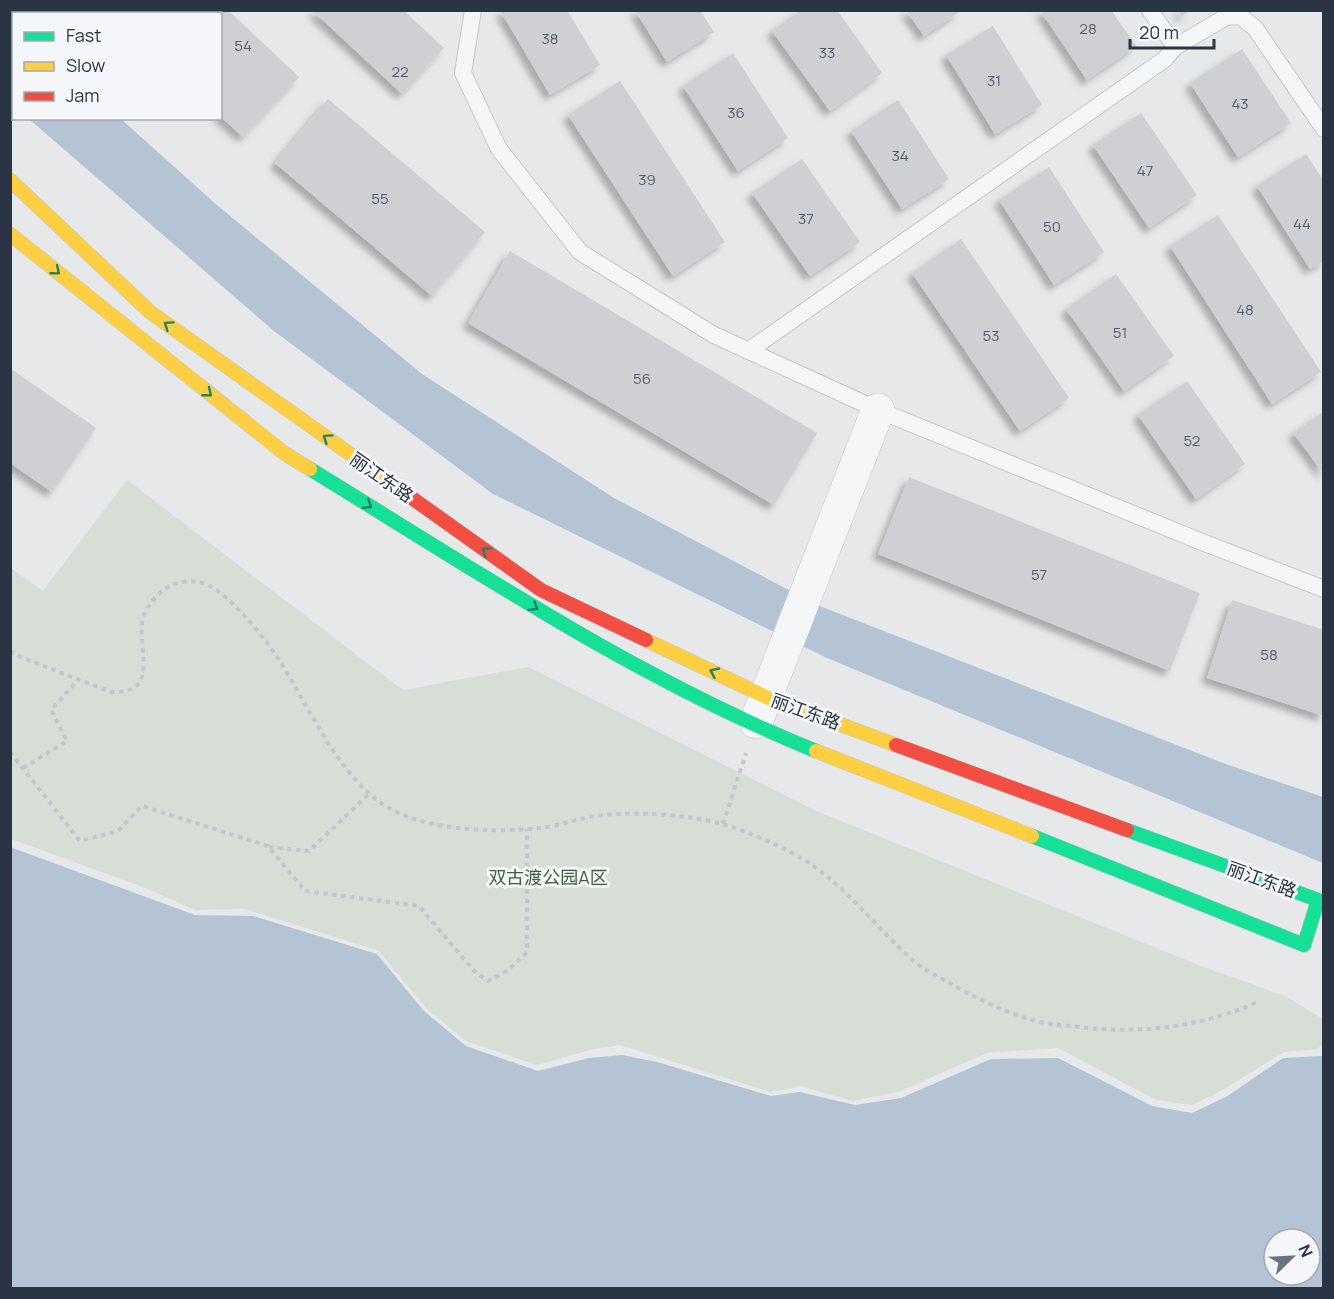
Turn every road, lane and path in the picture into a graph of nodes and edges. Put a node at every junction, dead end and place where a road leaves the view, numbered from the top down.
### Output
1 (473, 10) edge
2 (1150, 10) edge
3 (1175, 47) junction
4 (1323, 129) edge
5 (10, 180) edge
6 (10, 234) edge
7 (748, 351) junction
8 (878, 410) junction
9 (1323, 589) edge
10 (10, 651) edge
11 (78, 680) junction
12 (767, 696) junction
13 (755, 726) junction
14 (10, 752) edge
15 (23, 768) junction
16 (370, 793) junction
17 (723, 824) junction
18 (527, 829) junction
19 (268, 846) junction
20 (1258, 1002) dead end

1 - 7 lane
2 - 3 lane
3 - 4 lane
3 - 7 lane
12 -> 5 main road, 丽江东路
6 -> 13 main road, 丽江东路
7 - 8 lane
8 - 9 lane
8 - 12 street
10 - 11 path
11 - 15 path
11 - 16 path
12 - 13 street
12 - 13 main road, 丽江东路
13 - 17 path
14 - 15 path
15 - 19 path
16 - 18 path
16 - 19 path
17 - 18 path
17 - 20 path
18 - 19 path

